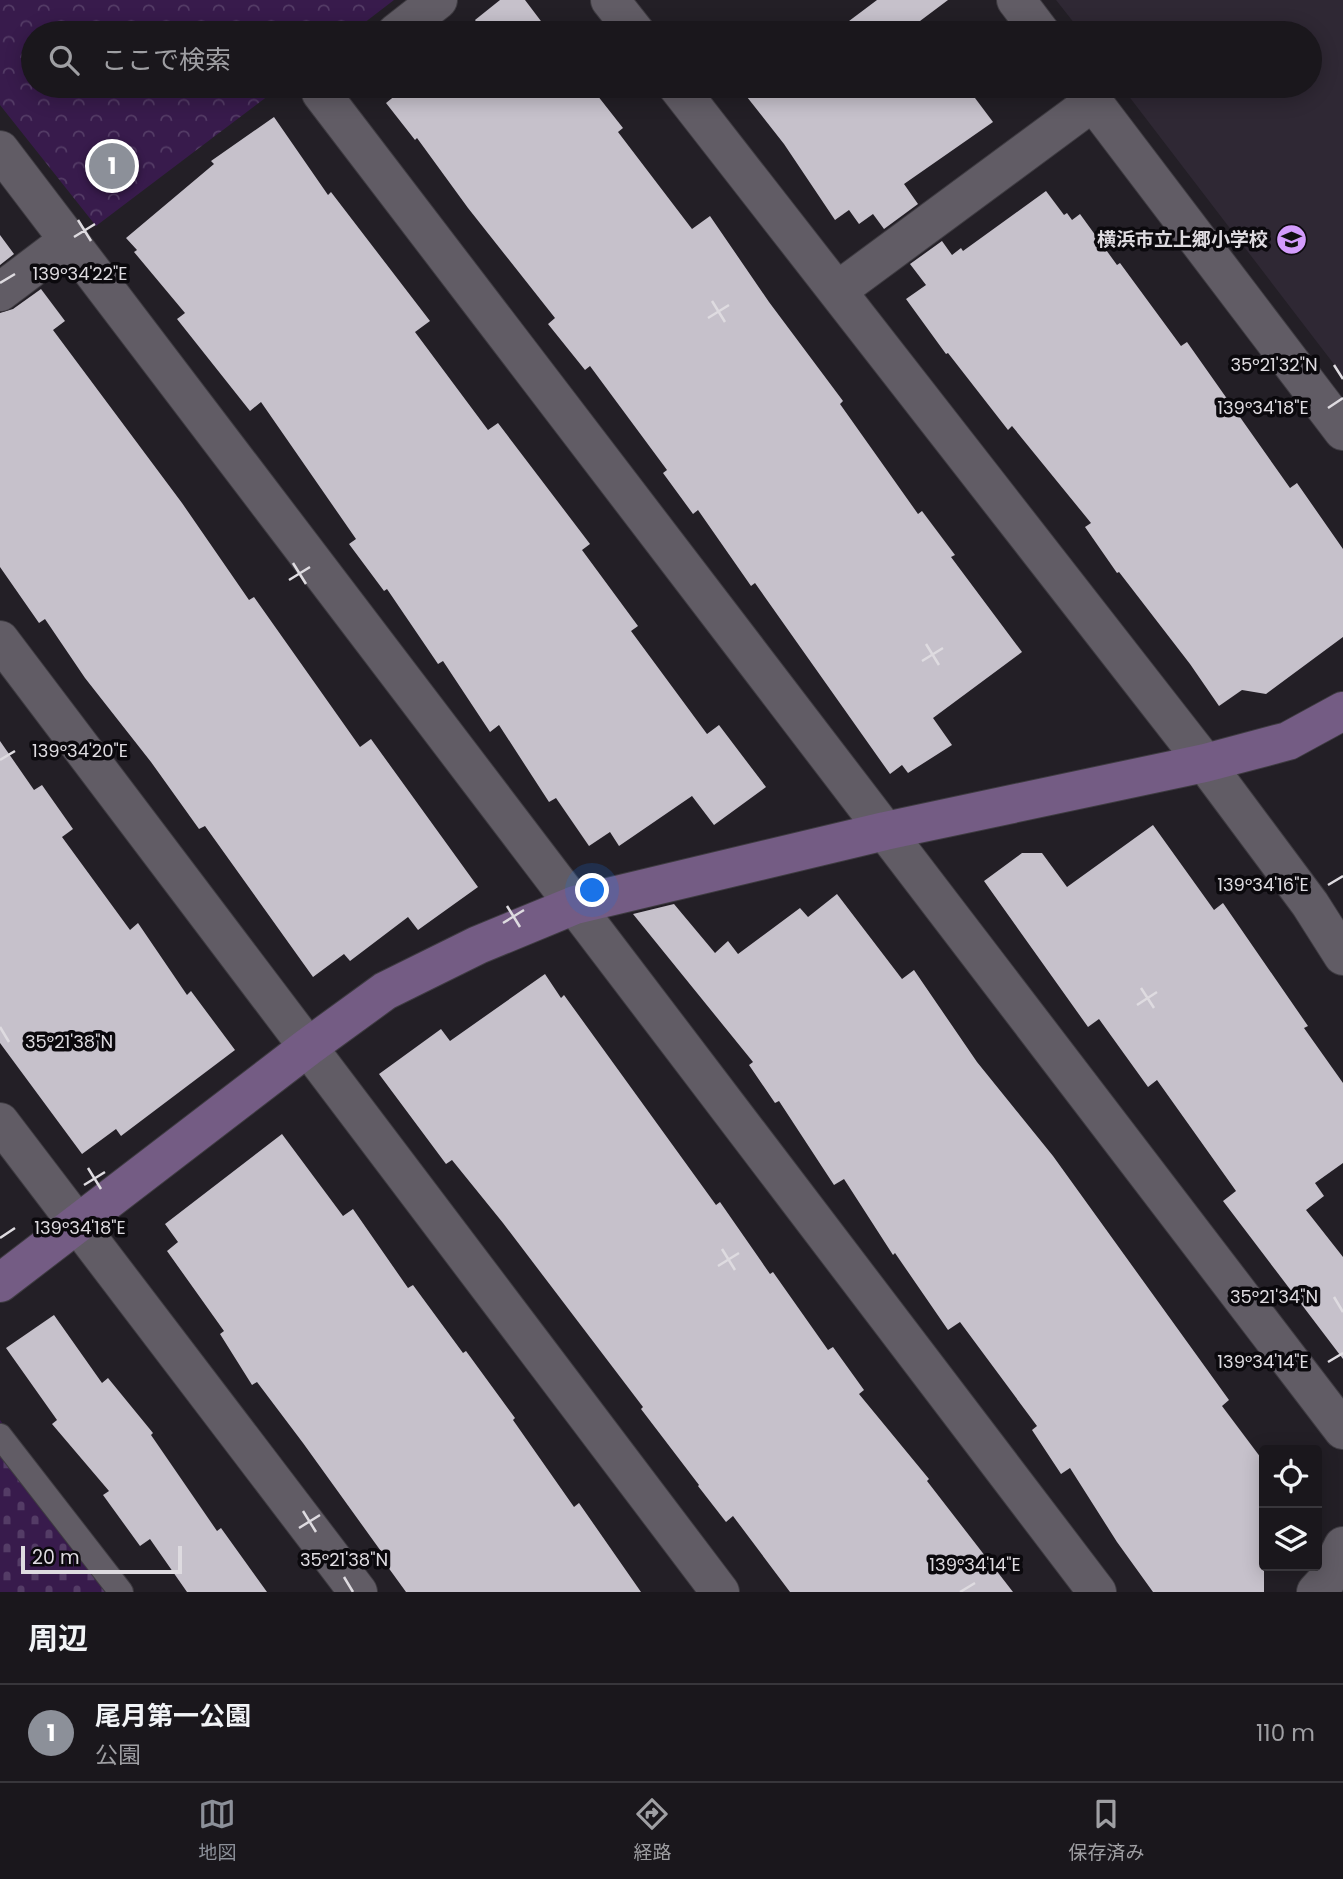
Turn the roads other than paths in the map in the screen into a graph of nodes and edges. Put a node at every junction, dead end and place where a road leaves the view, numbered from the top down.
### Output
1 (438, 0) edge
2 (610, 0) edge
3 (1016, 0) edge
4 (411, 21) edge
5 (627, 21) edge
6 (1032, 21) edge
7 (325, 98) edge
8 (686, 98) edge
9 (1082, 98) edge
10 (1090, 98) edge
11 (0, 149) edge
12 (69, 240) junction
13 (837, 291) junction
14 (0, 292) edge
15 (1343, 431) edge
16 (0, 640) edge
17 (1343, 711) edge
18 (1205, 763) junction
19 (885, 831) junction
20 (575, 905) junction
21 (1343, 956) edge
22 (308, 1047) junction
23 (0, 1122) edge
24 (78, 1224) junction
25 (0, 1283) edge
26 (1343, 1430) edge
27 (0, 1436) edge
28 (1343, 1546) edge
29 (121, 1592) edge
30 (358, 1592) edge
31 (720, 1592) edge
32 (1097, 1592) edge
33 (1316, 1592) edge

1 - 4 street
2 - 5 street
3 - 6 street
7 - 19 street
8 - 13 street
9 - 13 street
10 - 15 street
11 - 12 street
12 - 14 street
12 - 20 street
13 - 18 street
16 - 22 street
17 - 18 street
18 - 19 street
18 - 21 street
19 - 20 street
19 - 26 street
20 - 22 street
20 - 32 street
22 - 24 street
22 - 31 street
23 - 24 street
24 - 25 street
24 - 30 street
27 - 29 lane
28 - 33 street

